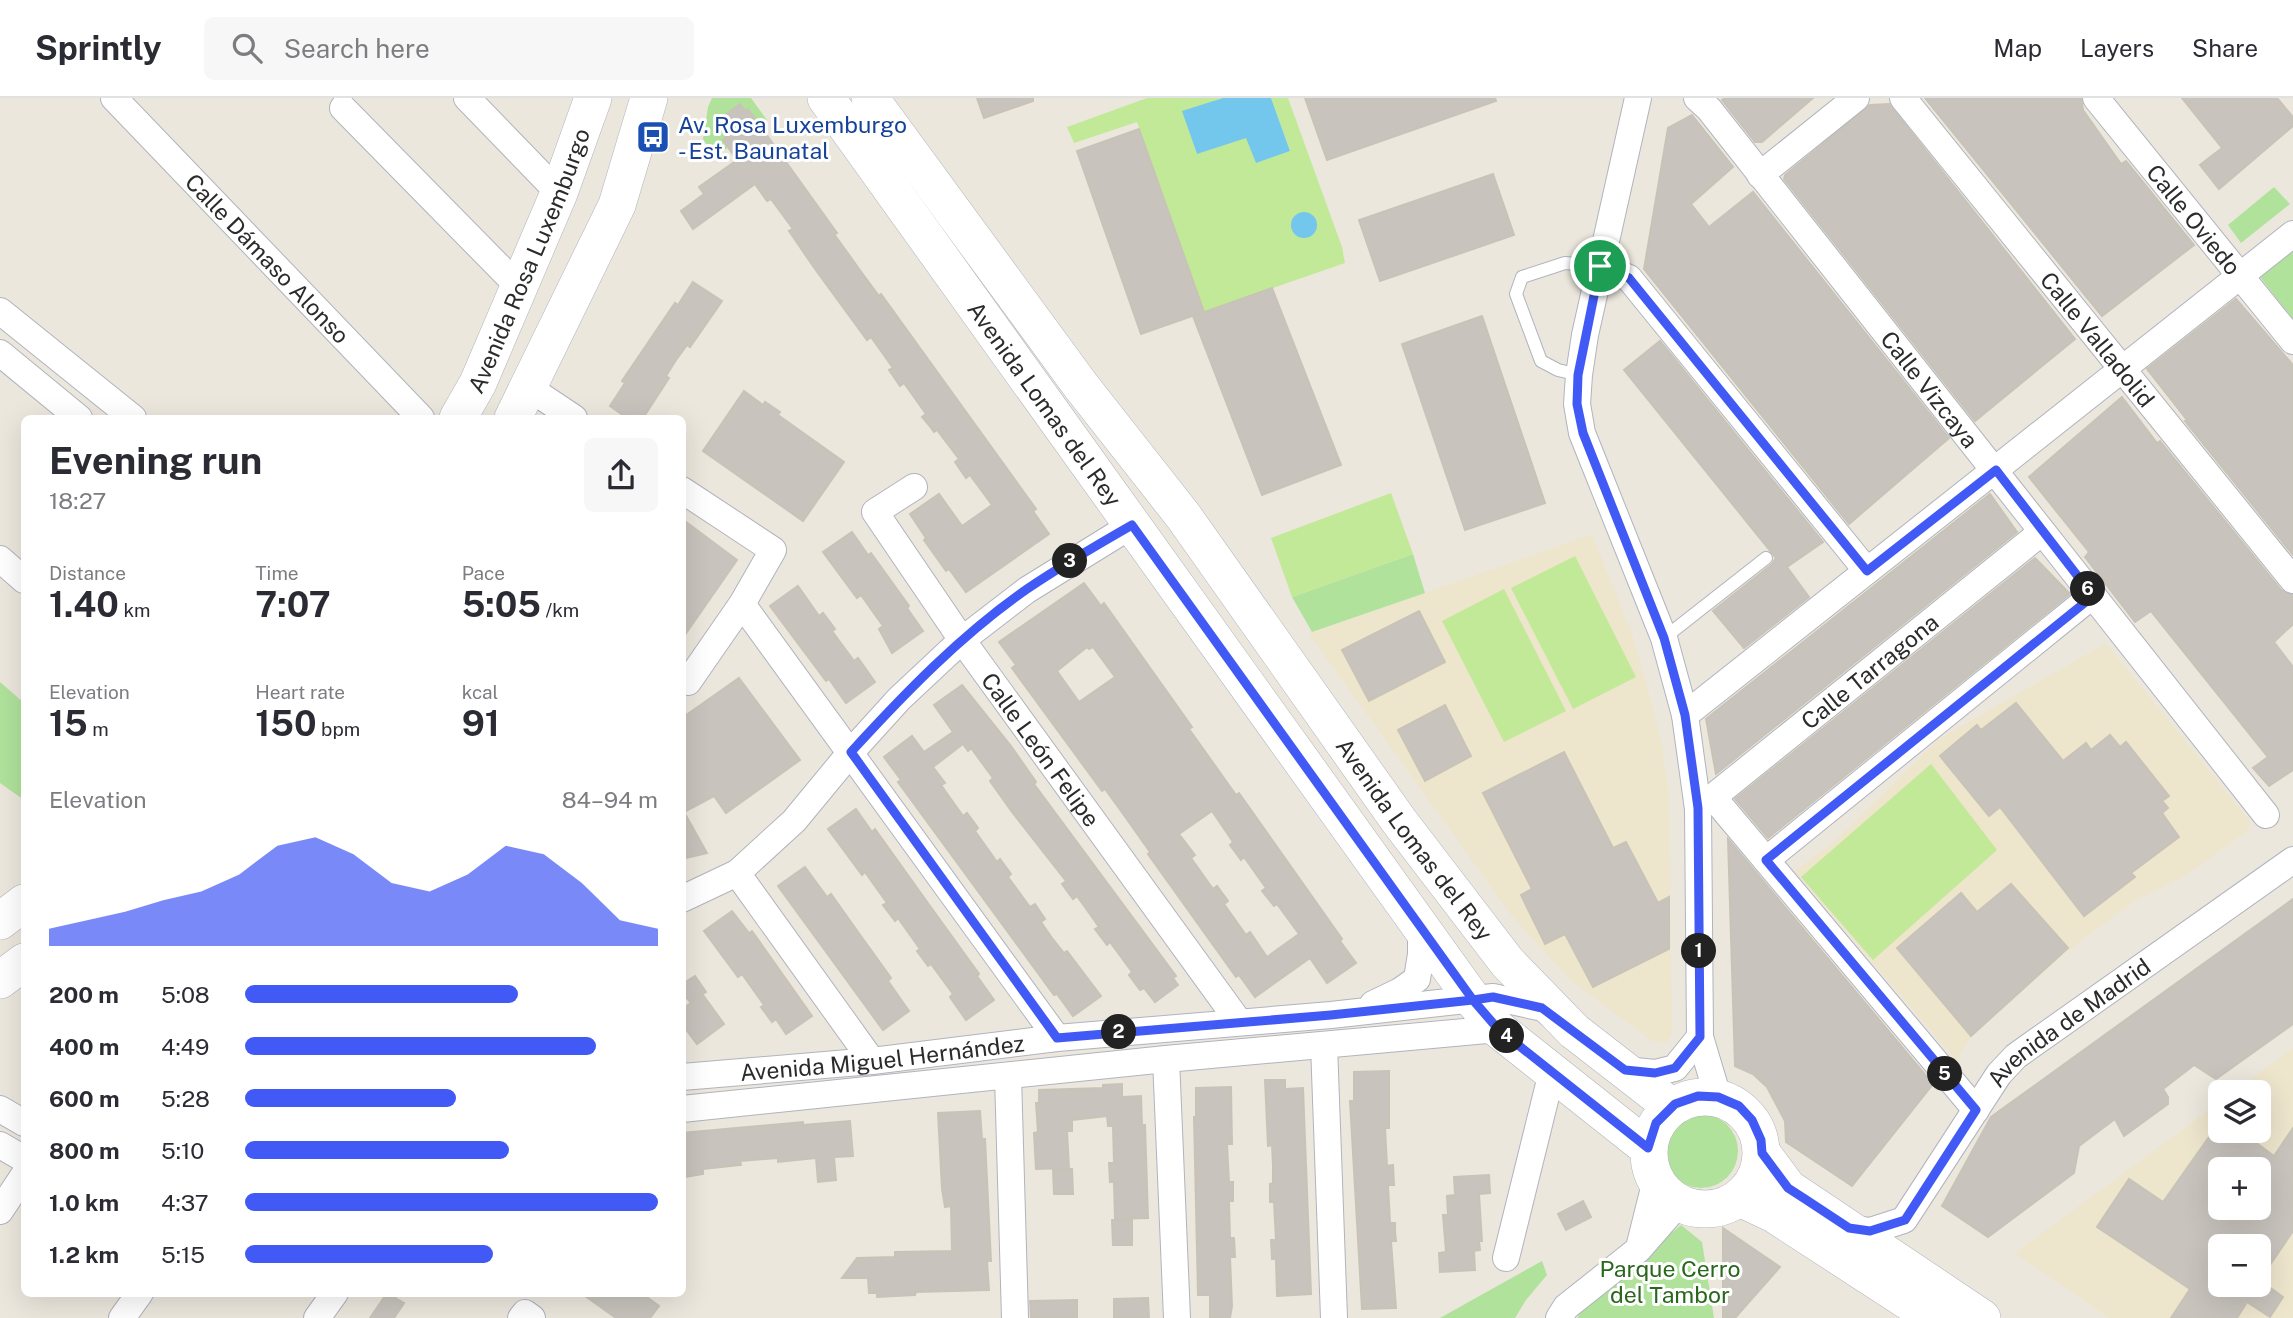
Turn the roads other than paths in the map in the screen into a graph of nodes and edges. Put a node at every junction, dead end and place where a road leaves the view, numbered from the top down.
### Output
1 (114, 98) edge
2 (467, 98) edge
3 (593, 98) edge
4 (649, 98) edge
5 (826, 98) edge
6 (870, 98) edge
7 (1638, 98) edge
8 (1697, 98) edge
9 (1856, 98) edge
10 (1903, 98) edge
11 (2096, 98) edge
12 (343, 108) dead end
13 (1760, 175) junction
14 (559, 193) junction
15 (2293, 234) edge
16 (1600, 266) junction
17 (2240, 276) junction
18 (519, 287) junction
19 (0, 311) edge
20 (2293, 341) edge
21 (0, 353) edge
22 (2123, 368) junction
23 (1578, 375) junction
24 (521, 403) edge
25 (75, 415) edge
26 (129, 415) edge
27 (418, 415) edge
28 (460, 415) edge
29 (563, 415) edge
30 (1996, 470) junction
31 (914, 486) dead end
32 (686, 493) edge
33 (1132, 525) junction
34 (2042, 532) junction
35 (1766, 558) dead end
36 (0, 559) edge
37 (1867, 571) junction
38 (21, 577) edge
39 (2293, 580) edge
40 (2093, 596) junction
41 (742, 604) junction
42 (1664, 638) junction
43 (962, 639) junction
44 (688, 682) dead end
45 (1685, 715) junction
46 (851, 752) junction
47 (1705, 803) junction
48 (2266, 815) dead end
49 (1766, 860) junction
50 (2293, 860) edge
51 (737, 873) junction
52 (686, 897) edge
53 (1421, 927) junction
54 (21, 964) edge
55 (0, 980) edge
56 (1473, 1000) junction
57 (1353, 1012) junction
58 (1239, 1022) junction
59 (1498, 1029) junction
60 (1574, 1031) junction
61 (1700, 1037) junction
62 (1057, 1038) junction
63 (1324, 1045) junction
64 (1166, 1059) junction
65 (872, 1061) junction
66 (1625, 1070) junction
67 (1552, 1072) junction
68 (686, 1074) edge
69 (1008, 1076) junction
70 (1718, 1097) junction
71 (1673, 1105) junction
72 (0, 1109) edge
73 (686, 1109) edge
74 (1976, 1110) junction
75 (21, 1121) edge
76 (0, 1145) edge
77 (1762, 1153) junction
78 (21, 1157) edge
79 (1661, 1177) junction
80 (21, 1180) edge
81 (1740, 1198) junction
82 (0, 1211) edge
83 (1905, 1220) junction
84 (1849, 1228) junction
85 (1506, 1258) dead end
86 (1917, 1274) junction
87 (137, 1297) edge
88 (332, 1297) edge
89 (122, 1318) edge
90 (317, 1318) edge
91 (521, 1318) edge
92 (532, 1318) edge
93 (1015, 1318) edge
94 (1177, 1318) edge
95 (1334, 1318) edge
96 (1559, 1318) edge
97 (1934, 1318) edge
98 (1982, 1318) edge

1 - 27 street, Calle Dámaso Alonso
2 - 14 street
3 - 14 main road, Avenida Rosa Luxemburgo
4 - 24 main road
5 - 33 main road, Avenida Lomas del Rey
6 - 60 main road, Avenida Lomas del Rey
7 - 16 street
8 - 13 street, Calle Vizcaya
9 - 13 street
10 - 22 street, Calle Valladolid
11 - 17 street, Calle Oviedo
12 - 18 street
13 - 30 street, Calle Vizcaya
14 - 18 main road, Avenida Rosa Luxemburgo
15 - 17 street
16 - 23 street
16 - 23 lane
16 - 37 street
17 - 20 street, Calle Oviedo
17 - 22 street
18 - 28 main road, Avenida Rosa Luxemburgo
19 - 26 street
21 - 25 street
22 - 30 street
22 - 39 street, Calle Valladolid
23 - 42 street
24 - 29 street
30 - 34 street, Calle Vizcaya
30 - 37 street
31 - 43 street, Calle León Felipe
32 - 41 street
33 - 43 street
33 - 53 main road, Avenida Lomas del Rey
34 - 40 street, Calle Vizcaya
34 - 47 street, Calle Tarragona
35 - 42 lane
36 - 38 street
37 - 45 street
40 - 48 street, Calle Vizcaya
40 - 49 street
41 - 44 street
41 - 46 street
42 - 45 street
43 - 46 street
43 - 58 street, Calle León Felipe
45 - 47 street
46 - 51 street
46 - 62 street
47 - 49 street
47 - 61 street
49 - 74 street
50 - 74 street, Avenida de Madrid
51 - 52 street
51 - 65 street
53 - 56 main road, Avenida Lomas del Rey
53 - 57 street
54 - 55 main road
56 - 57 street, Avenida Miguel Hernández
56 - 59 main road, Avenida Lomas del Rey
56 - 60 street, Avenida Miguel Hernández
57 - 58 street, Avenida Miguel Hernández
58 - 62 street, Avenida Miguel Hernández
59 - 63 street, Avenida Miguel Hernández
59 - 67 main road, Avenida Lomas del Rey
60 - 66 main road, Avenida Lomas del Rey
61 - 66 street
61 - 70 street
61 - 71 street
62 - 65 street, Avenida Miguel Hernández
63 - 64 street, Avenida Miguel Hernández
63 - 95 street
64 - 69 street, Avenida Miguel Hernández
64 - 94 street
65 - 68 street, Avenida Miguel Hernández
66 - 71 main road, Avenida Lomas del Rey
67 - 79 main road, Avenida Lomas del Rey
67 - 85 street
69 - 73 street, Avenida Miguel Hernández
69 - 93 street
70 - 71 main road
70 - 77 main road
71 - 79 main road
72 - 75 street
74 - 83 street, Avenida de Madrid
76 - 78 street
77 - 81 main road
77 - 84 main road
79 - 81 main road
79 - 96 street
80 - 82 street
81 - 97 main road
83 - 84 street
83 - 86 street
84 - 86 main road
86 - 98 main road
87 - 89 street
88 - 90 street
91 - 92 street

